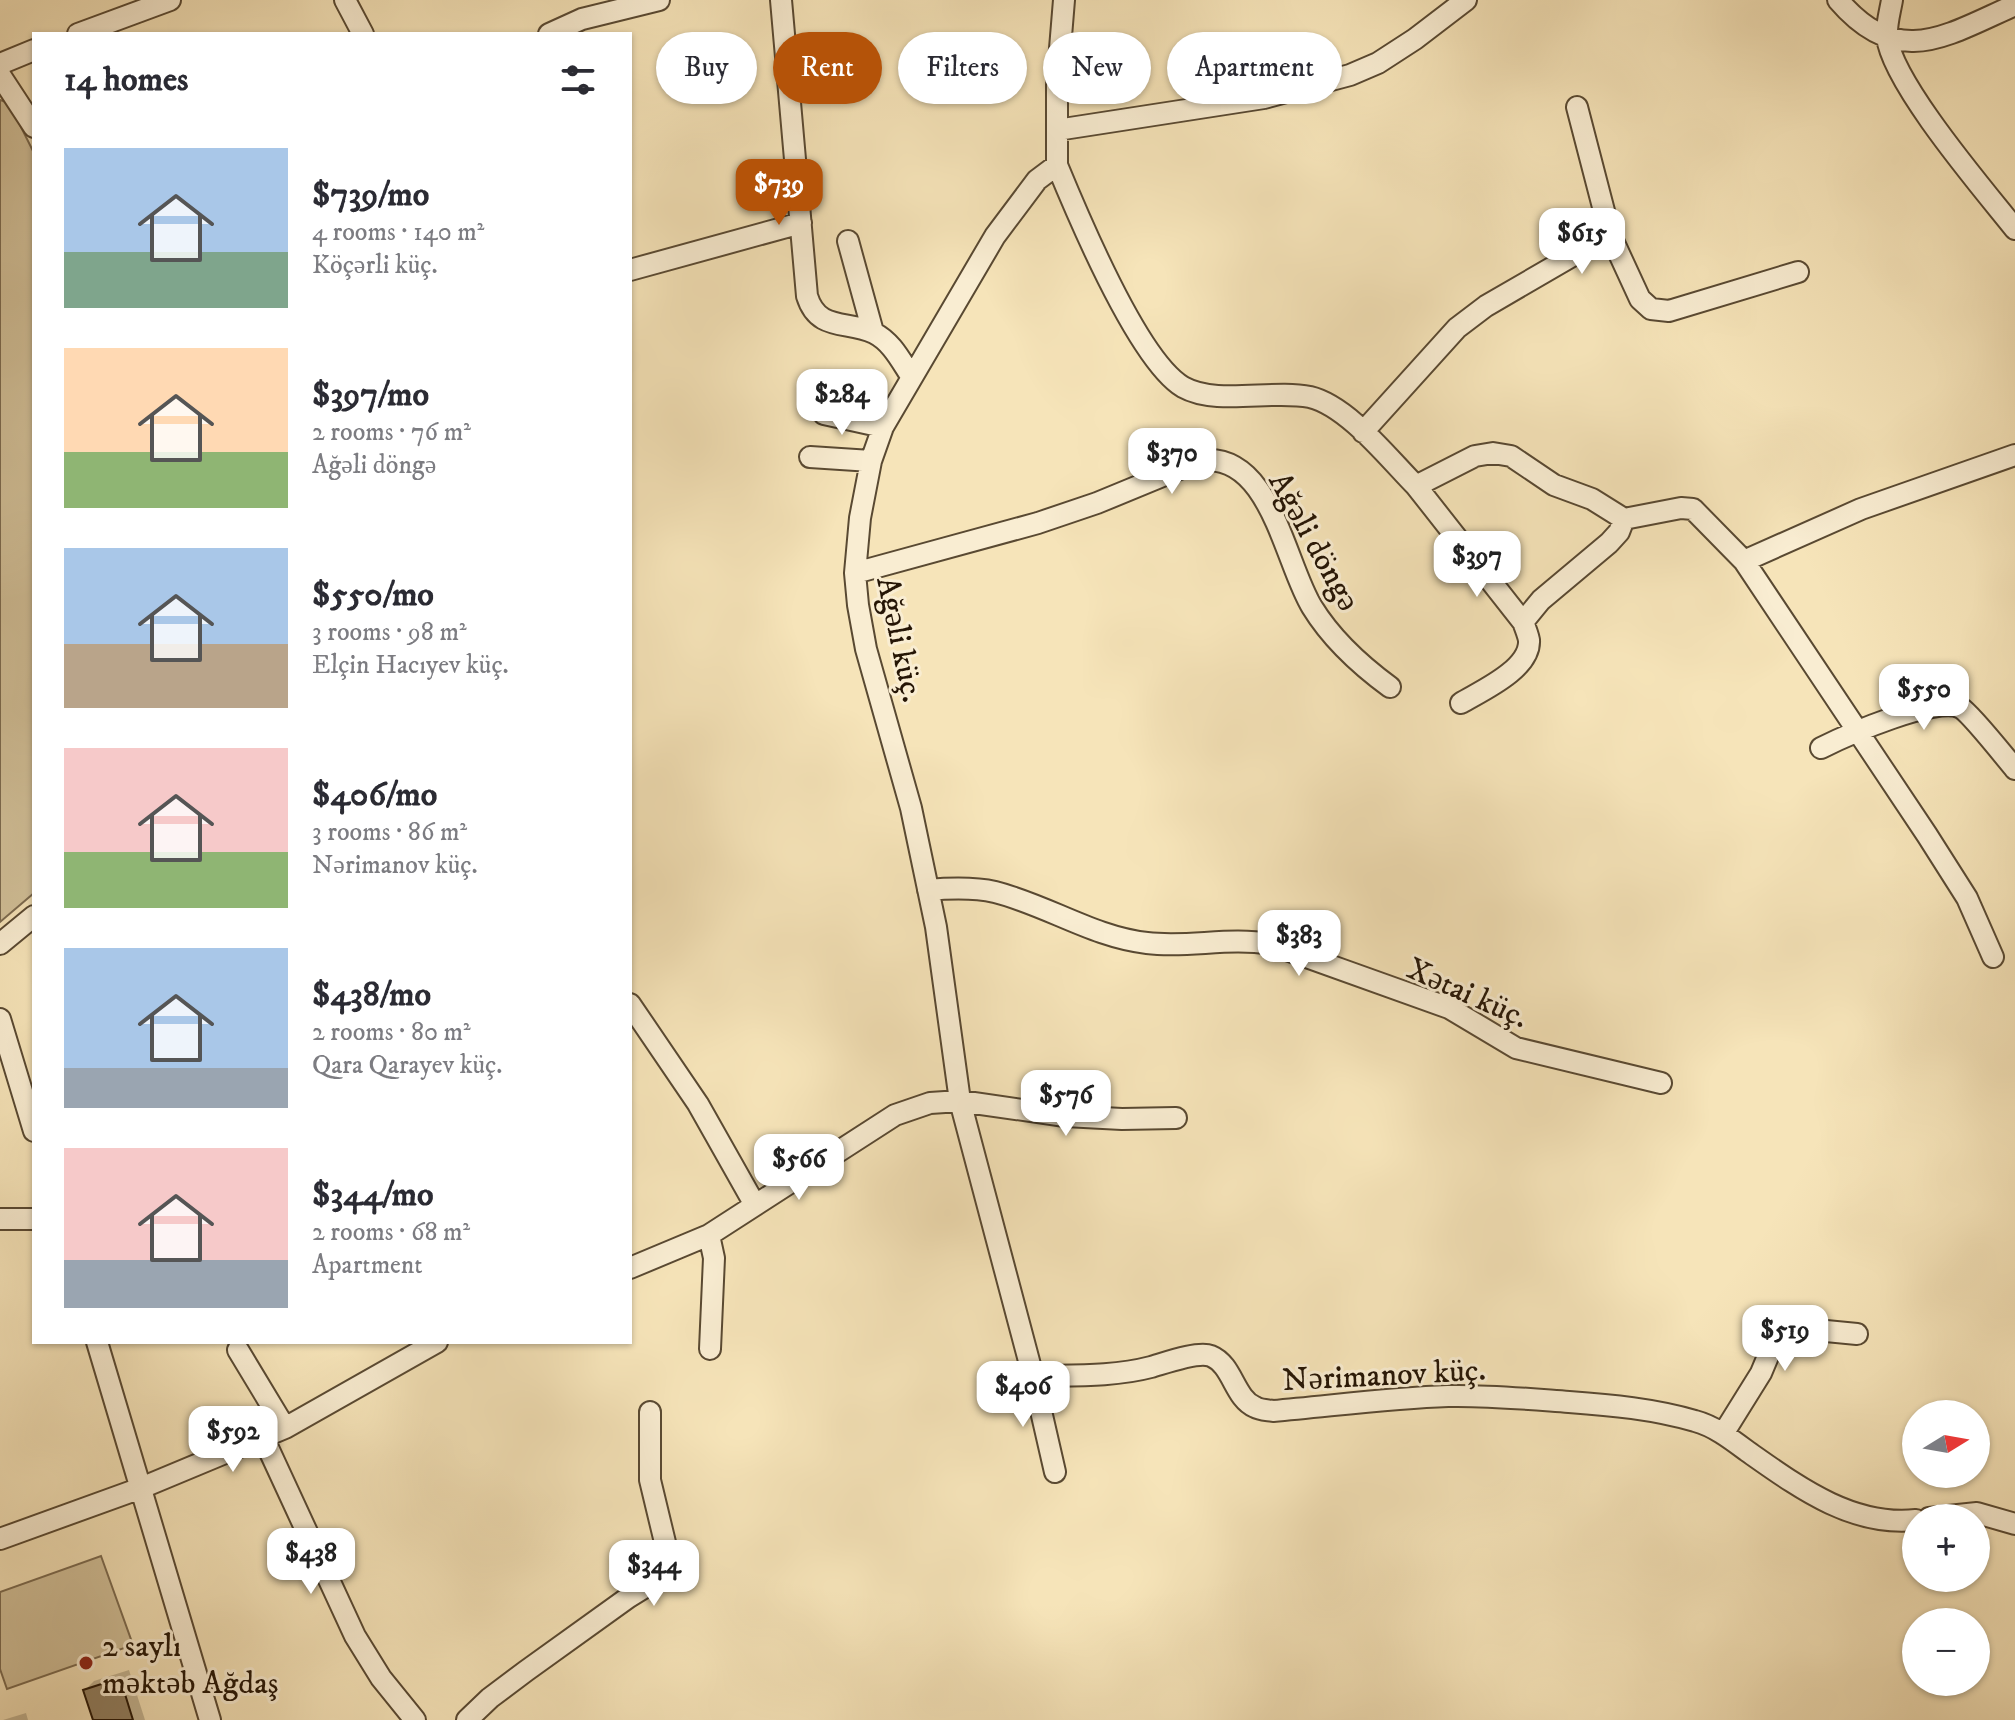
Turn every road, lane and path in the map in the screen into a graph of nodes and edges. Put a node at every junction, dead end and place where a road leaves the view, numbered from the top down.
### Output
1 (170, 0) edge
2 (345, 0) edge
3 (659, 0) edge
4 (781, 0) edge
5 (1064, 0) edge
6 (1466, 0) edge
7 (1838, 0) edge
8 (1892, 0) edge
9 (2015, 5) edge
10 (83, 32) edge
11 (362, 32) edge
12 (553, 32) edge
13 (1887, 39) junction
14 (32, 51) edge
15 (0, 64) edge
16 (0, 75) edge
17 (1577, 107) dead end
18 (32, 124) edge
19 (1057, 130) junction
20 (1057, 165) junction
21 (801, 223) junction
22 (2015, 229) edge
23 (1610, 234) junction
24 (848, 241) dead end
25 (632, 269) edge
26 (1798, 272) dead end
27 (873, 332) junction
28 (911, 376) junction
29 (824, 414) dead end
30 (883, 427) junction
31 (1363, 432) junction
32 (2015, 455) edge
33 (810, 457) dead end
34 (871, 461) junction
35 (1416, 486) junction
36 (1624, 519) junction
37 (1744, 561) junction
38 (855, 573) junction
39 (1523, 622) junction
40 (1390, 687) dead end
41 (1461, 703) dead end
42 (1857, 731) junction
43 (1821, 748) dead end
44 (2015, 769) edge
45 (928, 890) junction
46 (32, 918) edge
47 (0, 944) edge
48 (1993, 957) dead end
49 (632, 1007) edge
50 (0, 1019) edge
51 (25, 1067) edge
52 (1661, 1083) dead end
53 (960, 1101) junction
54 (32, 1117) edge
55 (1176, 1118) dead end
56 (755, 1205) junction
57 (0, 1219) edge
58 (32, 1219) edge
59 (709, 1235) junction
60 (632, 1267) edge
61 (1857, 1334) dead end
62 (98, 1344) edge
63 (433, 1344) edge
64 (710, 1349) dead end
65 (238, 1350) dead end
66 (1033, 1376) junction
67 (650, 1412) dead end
68 (285, 1428) junction
69 (1723, 1434) junction
70 (263, 1437) junction
71 (1055, 1472) dead end
72 (141, 1488) junction
73 (1990, 1517) edge
74 (1902, 1521) edge
75 (2015, 1524) edge
76 (0, 1539) edge
77 (210, 1720) edge
78 (415, 1720) edge
79 (467, 1720) edge

1 - 10 street
2 - 11 street
3 - 12 street
4 - 21 street
5 - 19 street
6 - 19 street
7 - 13 street
8 - 13 street
9 - 13 street
13 - 22 street
14 - 15 street
16 - 18 street
17 - 23 street
19 - 20 street
20 - 28 street, Ağəli küç.
20 - 31 street
21 - 25 street
21 - 27 street
23 - 26 street
23 - 31 street
24 - 27 street
27 - 28 street
28 - 30 street, Ağəli küç.
29 - 30 street
30 - 34 street, Ağəli küç.
31 - 35 street
32 - 37 street
33 - 34 street
34 - 38 street, Ağəli küç.
35 - 36 street
35 - 39 street
36 - 37 street
36 - 39 street
37 - 42 street
38 - 40 street, Ağəli döngə
38 - 45 street, Ağəli küç.
39 - 41 street
42 - 43 street
42 - 44 street
42 - 48 street
45 - 52 street, Xətai küç.
45 - 53 street, Ağəli küç.
46 - 47 street
49 - 56 street
50 - 51 street
51 - 54 street
53 - 55 street
53 - 56 street
53 - 66 street
56 - 59 street
57 - 58 street
59 - 60 street
59 - 64 street
61 - 69 street
62 - 72 street
63 - 68 street
65 - 68 street
66 - 69 street, Nərimanov küç.
66 - 71 street
67 - 79 street
68 - 70 street
69 - 74 street, Nərimanov küç.
70 - 72 street
70 - 78 street
72 - 76 street
72 - 77 street
73 - 75 street

